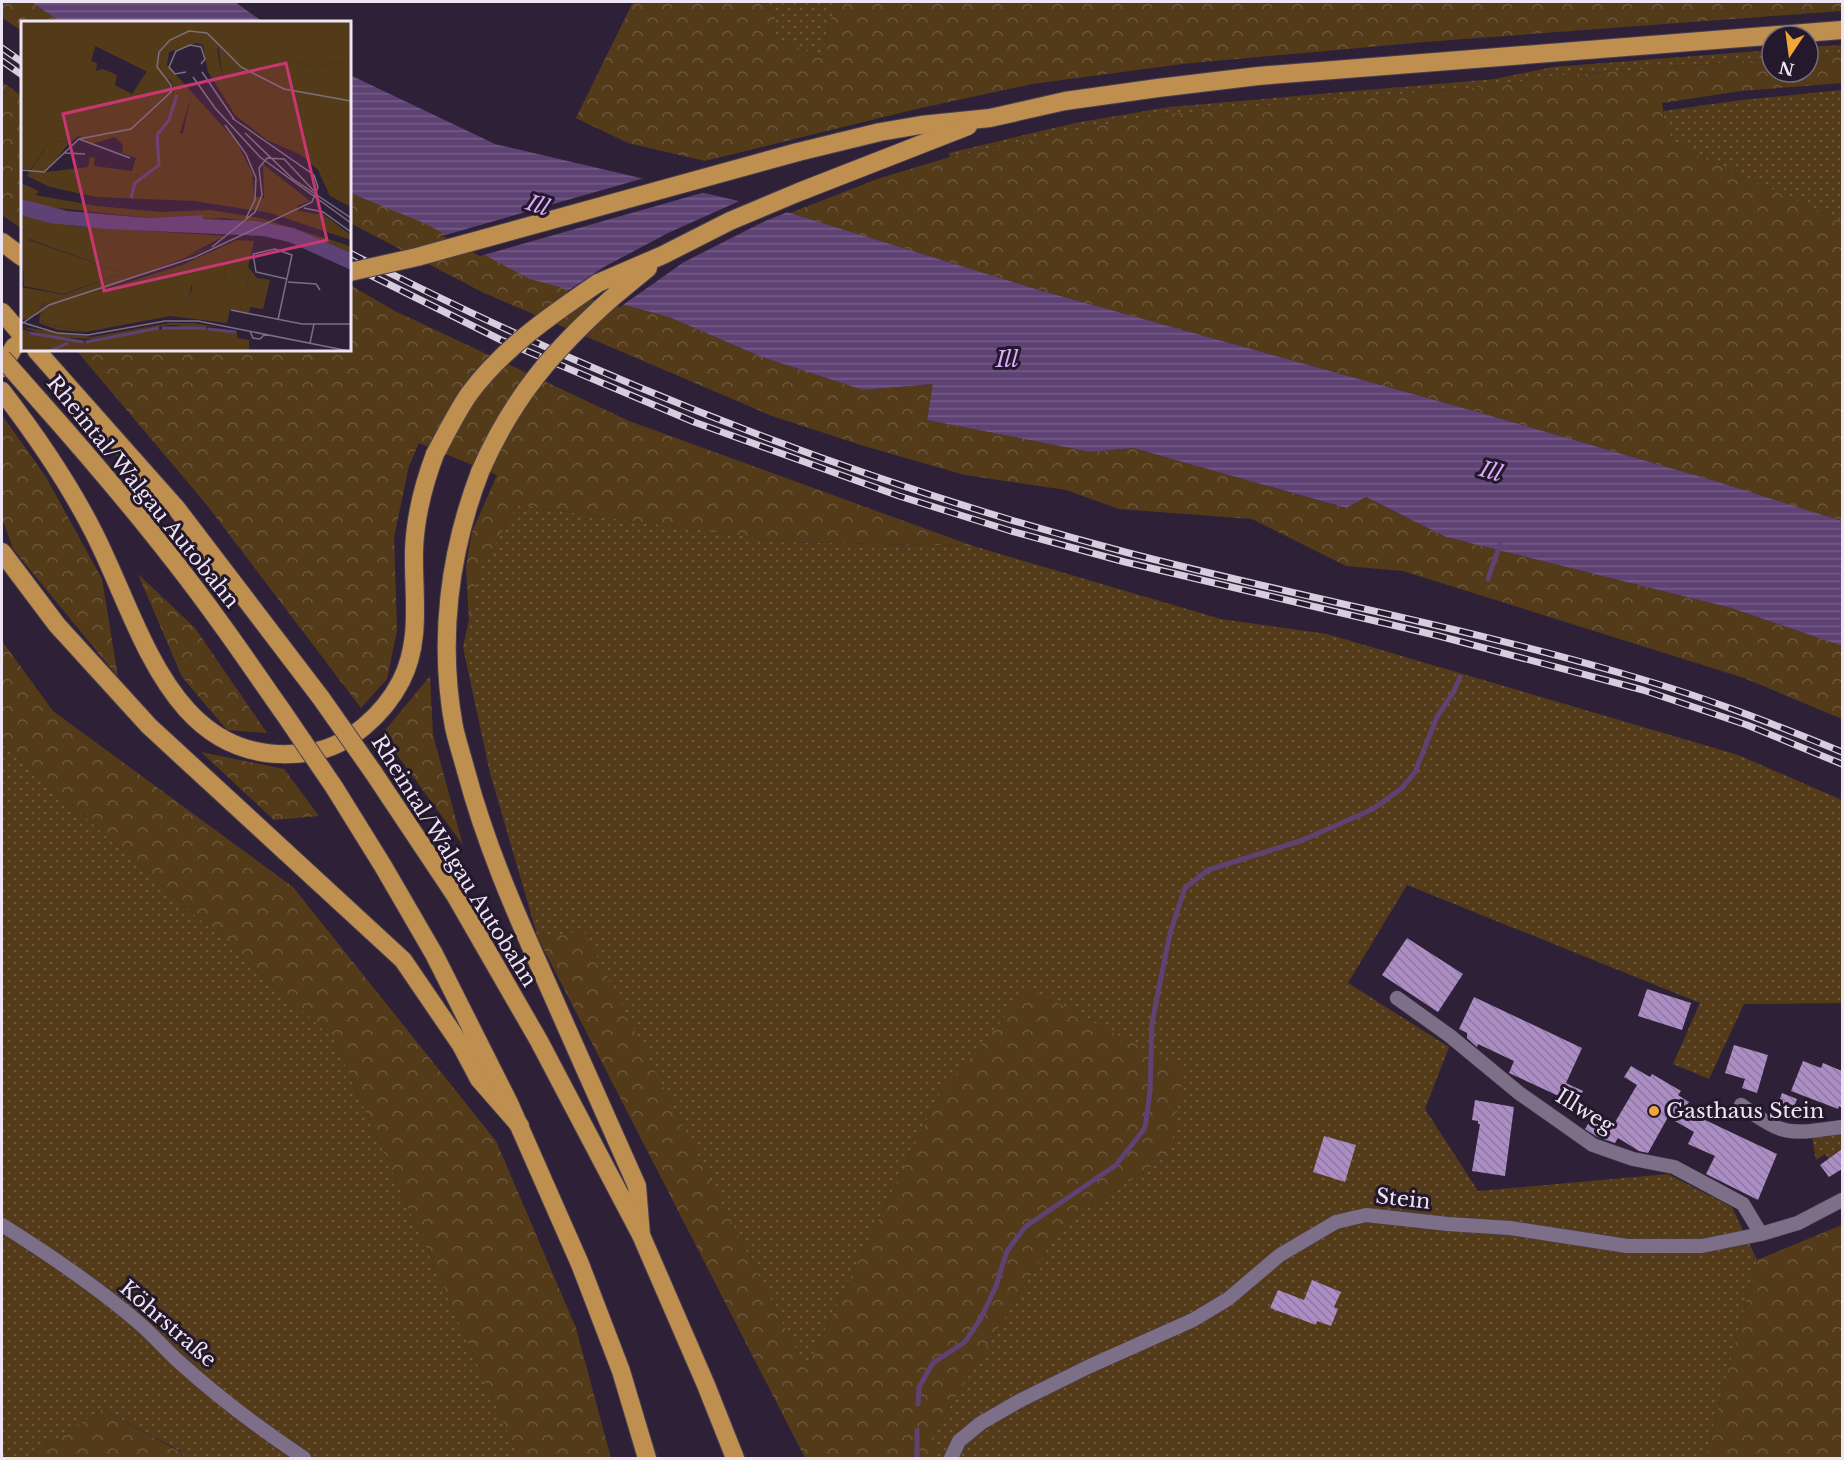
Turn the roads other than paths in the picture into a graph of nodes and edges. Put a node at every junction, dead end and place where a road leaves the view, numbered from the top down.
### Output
1 (1842, 30) edge
2 (990, 118) junction
3 (2, 242) edge
4 (663, 255) junction
5 (21, 256) edge
6 (351, 272) edge
7 (3, 313) edge
8 (21, 334) edge
9 (21, 342) edge
10 (37, 351) edge
11 (2, 358) edge
12 (2, 368) edge
13 (2, 390) edge
14 (2, 552) edge
15 (1397, 998) dead end
16 (1741, 1105) dead end
17 (520, 1126) junction
18 (1842, 1127) edge
19 (1842, 1200) edge
20 (2, 1225) edge
21 (641, 1234) junction
22 (1761, 1234) junction
23 (304, 1458) edge
24 (647, 1458) edge
25 (735, 1458) edge
26 (951, 1458) edge

1 - 2 highway
2 - 4 highway
2 - 6 highway, bridge
3 - 5 highway
4 - 13 highway, bridge
4 - 21 highway, bridge
7 - 8 highway
9 - 12 highway
10 - 21 highway, Rheintal/Walgau Autobahn, bridge
11 - 17 highway, Rheintal/Walgau Autobahn, bridge
14 - 17 highway
15 - 22 street, Illweg
16 - 18 street
17 - 24 highway, Rheintal/Walgau Autobahn
19 - 22 street, Stein
20 - 23 street, Köhrstraße
21 - 25 highway, Rheintal/Walgau Autobahn
22 - 26 street, Stein

